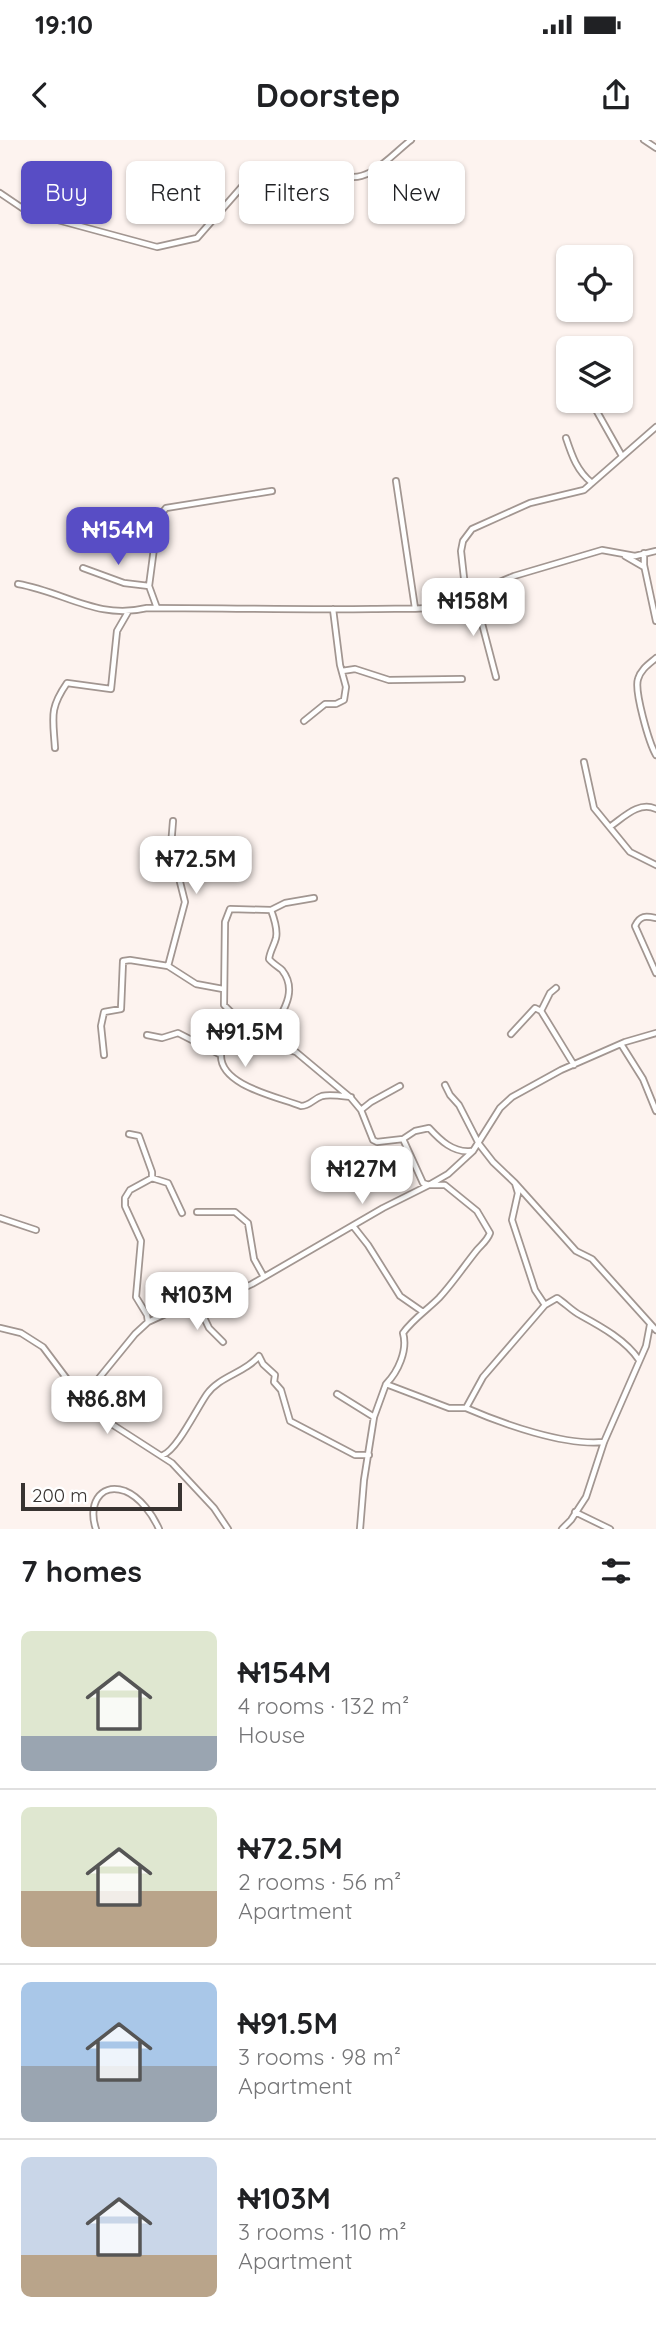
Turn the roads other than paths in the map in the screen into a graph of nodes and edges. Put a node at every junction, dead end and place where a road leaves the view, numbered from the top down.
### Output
1 (411, 140) edge
2 (644, 140) edge
3 (656, 148) edge
4 (0, 193) edge
5 (598, 413) edge
6 (656, 427) edge
7 (566, 438) dead end
8 (622, 456) junction
9 (396, 481) dead end
10 (592, 483) junction
11 (272, 491) dead end
12 (656, 551) edge
13 (620, 553) junction
14 (644, 553) junction
15 (83, 568) dead end
16 (645, 568) junction
17 (18, 584) dead end
18 (149, 586) junction
19 (474, 593) junction
20 (466, 596) junction
21 (157, 608) junction
22 (415, 608) junction
23 (333, 609) junction
24 (128, 612) junction
25 (656, 621) edge
26 (656, 658) edge
27 (342, 671) junction
28 (496, 677) dead end
29 (462, 679) dead end
30 (304, 721) dead end
31 (55, 747) dead end
32 (656, 755) edge
33 (584, 762) dead end
34 (656, 809) edge
35 (173, 821) dead end
36 (611, 827) junction
37 (656, 865) edge
38 (314, 898) dead end
39 (271, 910) junction
40 (656, 918) edge
41 (168, 966) junction
42 (656, 973) edge
43 (556, 988) dead end
44 (223, 989) junction
45 (541, 1011) junction
46 (656, 1033) edge
47 (512, 1034) dead end
48 (147, 1035) dead end
49 (268, 1040) junction
50 (621, 1044) junction
51 (104, 1055) dead end
52 (574, 1065) junction
53 (445, 1085) dead end
54 (400, 1086) dead end
55 (351, 1098) junction
56 (361, 1110) junction
57 (656, 1111) edge
58 (129, 1134) dead end
59 (403, 1139) junction
60 (479, 1144) junction
61 (473, 1151) junction
62 (152, 1178) junction
63 (515, 1183) junction
64 (429, 1185) junction
65 (197, 1212) dead end
66 (182, 1213) dead end
67 (0, 1218) edge
68 (353, 1226) junction
69 (36, 1230) dead end
70 (264, 1277) junction
71 (198, 1305) junction
72 (545, 1305) junction
73 (423, 1312) junction
74 (148, 1322) junction
75 (650, 1325) junction
76 (0, 1328) edge
77 (656, 1330) edge
78 (223, 1342) dead end
79 (639, 1360) junction
80 (386, 1384) junction
81 (337, 1394) dead end
82 (82, 1399) junction
83 (466, 1408) junction
84 (374, 1417) junction
85 (604, 1442) junction
86 (369, 1455) junction
87 (162, 1456) junction
88 (575, 1512) junction
89 (96, 1529) edge
90 (159, 1529) edge
91 (228, 1529) edge
92 (360, 1529) edge
93 (562, 1529) edge
94 (610, 1529) edge

1 - 4 street
2 - 3 street
5 - 8 street
6 - 8 street
7 - 10 street
8 - 10 street
9 - 22 street
10 - 20 street
11 - 18 street
12 - 14 street
13 - 14 street
13 - 16 street
13 - 19 street
14 - 16 street
15 - 18 street
16 - 25 street
17 - 24 street
18 - 21 street
19 - 20 street
19 - 28 street
20 - 22 street
21 - 23 street
21 - 24 street
22 - 23 street
23 - 27 street
24 - 31 street
26 - 32 street
27 - 29 street
27 - 30 street
33 - 36 street
34 - 36 street
35 - 41 street
36 - 37 street
38 - 39 street
39 - 44 street
39 - 49 street
40 - 42 street
41 - 44 street
41 - 51 street
43 - 45 street
44 - 49 street
45 - 47 street
45 - 52 street
46 - 50 street
48 - 55 street
49 - 55 street
50 - 52 street
50 - 57 street
52 - 60 street
53 - 60 street
54 - 56 street
55 - 56 street
56 - 59 street
58 - 62 street
59 - 61 street
59 - 64 street
60 - 61 street
60 - 63 street
61 - 64 street
62 - 66 street
62 - 74 street
63 - 72 street
63 - 75 street
64 - 68 street
64 - 73 street
65 - 70 street
67 - 69 street
68 - 70 street
68 - 73 street
70 - 71 street
71 - 74 street
71 - 78 street
72 - 79 street
72 - 83 street
73 - 80 street
74 - 82 street
75 - 77 street
75 - 79 street
76 - 82 street
79 - 85 street
80 - 83 street
80 - 84 street
81 - 84 street
82 - 87 street
83 - 85 street
84 - 86 street
85 - 88 street
86 - 87 street
86 - 92 street
87 - 91 street
88 - 93 street
88 - 94 street
89 - 90 street

